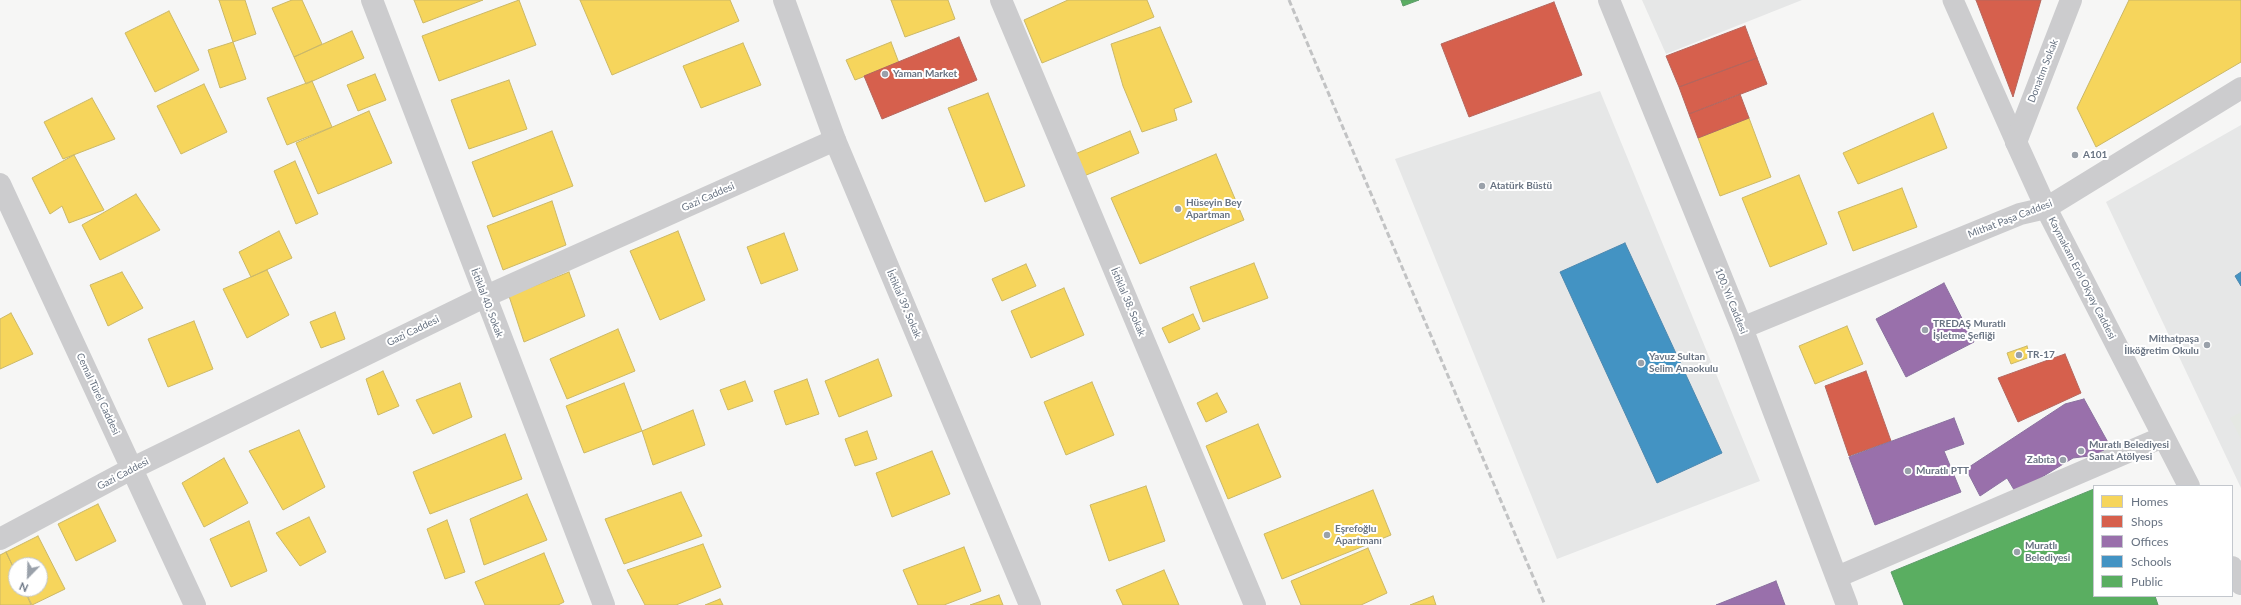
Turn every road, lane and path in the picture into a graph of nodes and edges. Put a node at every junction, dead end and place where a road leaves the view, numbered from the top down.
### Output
1 (372, 0) edge
2 (784, 0) edge
3 (1001, 0) edge
4 (1609, 0) edge
5 (1953, 0) edge
6 (2070, 0) edge
7 (2241, 88) edge
8 (835, 140) junction
9 (2016, 142) junction
10 (0, 184) edge
11 (2046, 208) junction
12 (484, 297) junction
13 (1742, 328) junction
14 (2163, 437) junction
15 (133, 468) junction
16 (2188, 485) edge
17 (0, 540) edge
18 (2233, 569) edge
19 (1837, 577) junction
20 (2241, 584) edge
21 (195, 605) edge
22 (604, 605) edge
23 (1030, 605) edge
24 (1255, 605) edge
25 (1847, 605) edge

1 - 12 street, İstiklal 40. Sokak
2 - 8 street, İstiklal 39. Sokak
3 - 24 street, İstiklal 38. Sokak
4 - 13 street, 100. Yıl Caddesi
5 - 9 street, Kaymakam Erol Okyay Caddesi
6 - 9 street, Donatım Sokak
7 - 11 street, Mithat Paşa Caddesi
8 - 12 street, Gazi Caddesi
8 - 23 street, İstiklal 39. Sokak
9 - 11 street, Kaymakam Erol Okyay Caddesi
10 - 15 street, Cemal Türel Caddesi
11 - 13 street, Mithat Paşa Caddesi
11 - 14 street, Kaymakam Erol Okyay Caddesi
12 - 15 street, Gazi Caddesi
12 - 22 street, İstiklal 40. Sokak
13 - 19 street, 100. Yıl Caddesi
14 - 16 street, Kaymakam Erol Okyay Caddesi
14 - 19 street
15 - 17 street, Gazi Caddesi
15 - 21 street, Cemal Türel Caddesi
18 - 20 street
19 - 25 street, 100. Yıl Caddesi

